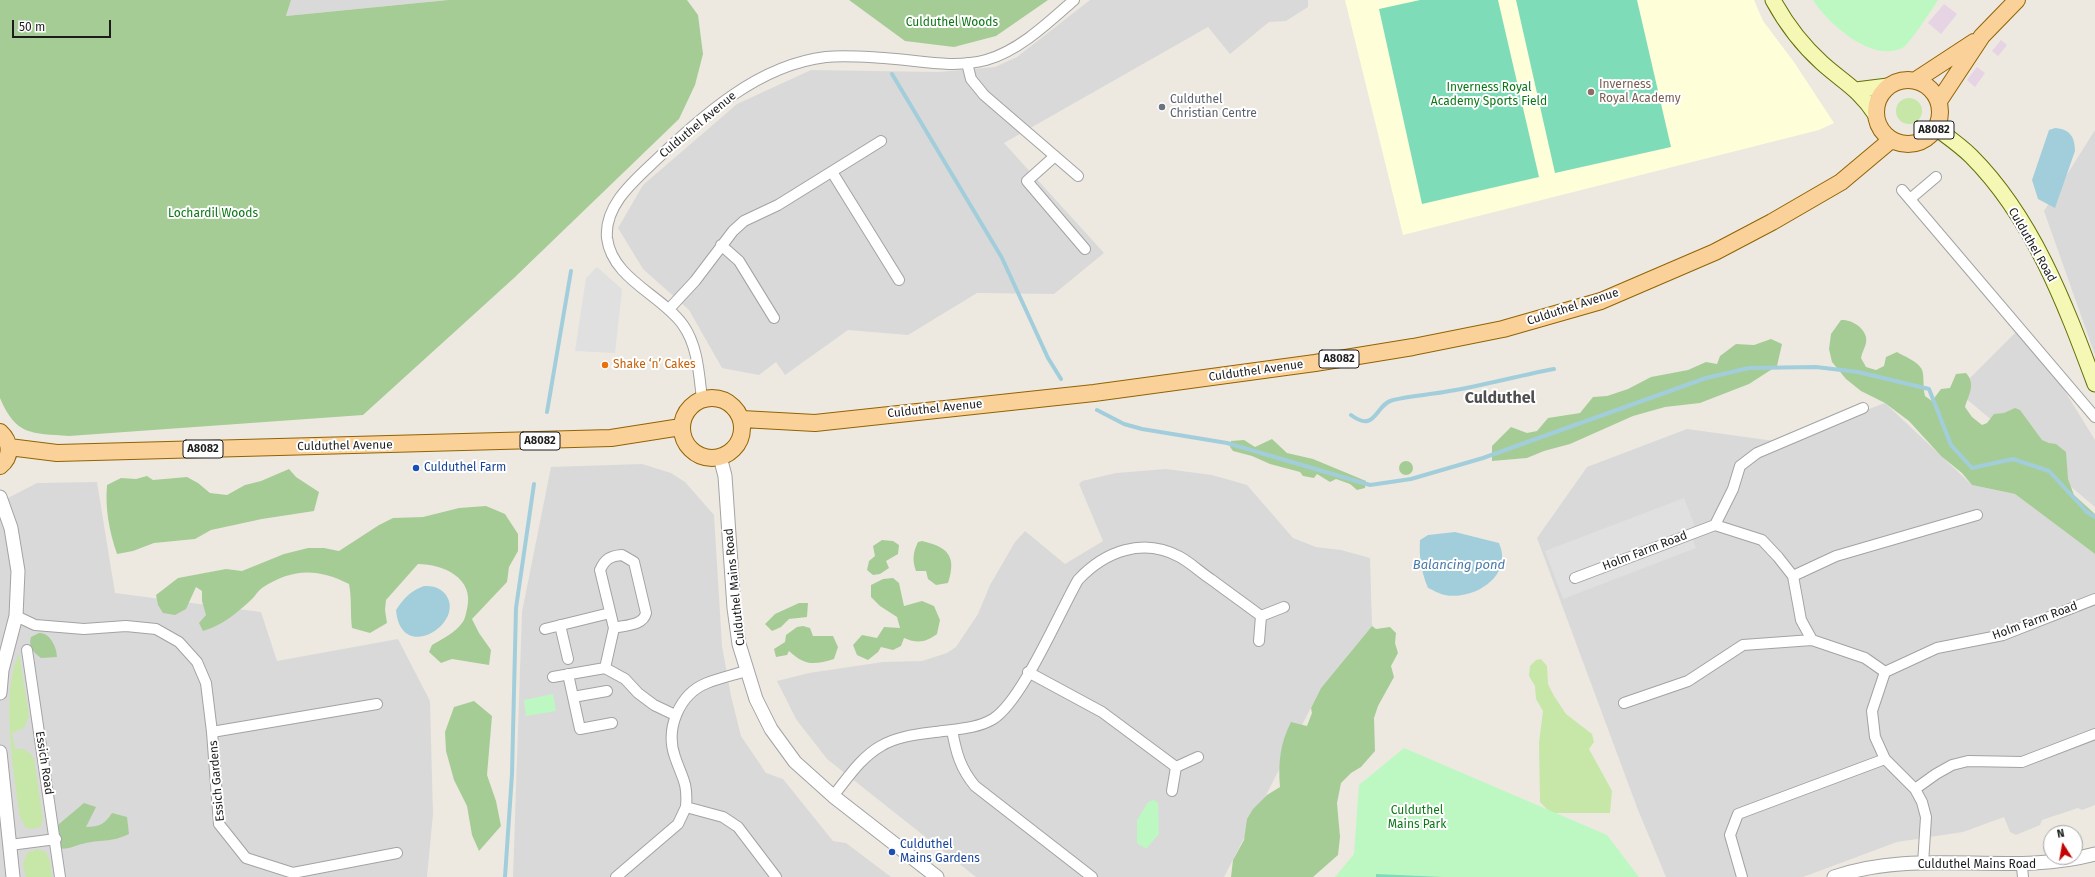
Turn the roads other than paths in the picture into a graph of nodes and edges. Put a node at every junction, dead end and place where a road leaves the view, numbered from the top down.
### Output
1 (1074, 0) edge
2 (1773, 0) edge
3 (2017, 0) edge
4 (1982, 36) junction
5 (967, 63) junction
6 (1916, 80) junction
7 (1888, 86) junction
8 (1856, 90) junction
9 (1939, 101) junction
10 (1875, 114) junction
11 (1936, 128) junction
12 (1891, 140) junction
13 (881, 141) dead end
14 (1055, 156) junction
15 (832, 172) junction
16 (1078, 176) dead end
17 (1936, 176) dead end
18 (1902, 190) dead end
19 (1910, 200) junction
20 (721, 245) junction
21 (1085, 249) dead end
22 (899, 280) dead end
23 (669, 309) junction
24 (774, 318) dead end
25 (2090, 357) edge
26 (2095, 384) edge
27 (702, 399) junction
28 (1863, 408) dead end
29 (2095, 417) edge
30 (742, 419) junction
31 (681, 427) junction
32 (0, 432) edge
33 (9, 447) junction
34 (720, 458) junction
35 (0, 466) edge
36 (0, 496) edge
37 (1977, 515) dead end
38 (1715, 525) junction
39 (1793, 576) junction
40 (1575, 578) dead end
41 (2095, 599) edge
42 (1284, 607) dead end
43 (610, 613) junction
44 (16, 616) junction
45 (1261, 616) junction
46 (560, 625) junction
47 (614, 628) junction
48 (544, 629) dead end
49 (1812, 640) junction
50 (1259, 641) dead end
51 (27, 650) dead end
52 (568, 658) dead end
53 (605, 668) junction
54 (746, 671) junction
55 (1028, 672) junction
56 (1885, 672) junction
57 (568, 674) junction
58 (553, 677) dead end
59 (607, 691) dead end
60 (0, 693) edge
61 (573, 697) junction
62 (1624, 703) dead end
63 (377, 704) dead end
64 (675, 715) junction
65 (612, 723) dead end
66 (952, 730) junction
67 (212, 732) junction
68 (2095, 734) edge
69 (0, 752) edge
70 (1198, 757) dead end
71 (1885, 759) junction
72 (1176, 767) junction
73 (1915, 789) junction
74 (1172, 791) dead end
75 (833, 796) junction
76 (686, 807) junction
77 (56, 839) junction
78 (10, 845) junction
79 (397, 853) dead end
80 (2095, 854) edge
81 (1923, 864) junction
82 (2023, 872) edge
83 (13, 877) edge
84 (60, 877) edge
85 (616, 877) edge
86 (776, 877) edge
87 (936, 877) edge
88 (1092, 877) edge
89 (1742, 877) edge
90 (1834, 877) edge

1 - 5 street, Culduthel Avenue
2 - 8 main road
3 - 4 main road
4 - 6 main road
4 - 9 main road
5 - 14 street
5 - 23 street, Culduthel Avenue
6 - 7 main road
6 - 9 main road
7 - 8 main road
7 - 10 main road
8 - 10 main road
9 - 11 main road, A8082
10 - 12 main road
11 - 12 main road, A8082
11 - 25 main road, Culduthel Road
12 - 30 main road, Culduthel Avenue / A8082
13 - 15 street
14 - 16 street
14 - 21 street
15 - 20 street
15 - 22 street
17 - 19 street
18 - 19 street
19 - 29 street
20 - 23 street
20 - 24 street
23 - 27 street, Culduthel Avenue
25 - 26 main road, Culduthel Road
27 - 30 main road
27 - 31 main road
28 - 38 street
30 - 34 main road
31 - 33 main road, Culduthel Avenue / A8082
31 - 34 main road
32 - 33 main road
33 - 35 main road
34 - 54 street, Culduthel Mains Road
36 - 44 street
37 - 39 street
38 - 39 street
38 - 40 street, Holm Farm Road
39 - 49 street
41 - 56 street, Holm Farm Road
42 - 45 street
43 - 46 street
43 - 47 street
43 - 47 street
44 - 60 street
44 - 67 street, Essich Gardens
45 - 50 street
45 - 55 street
46 - 48 street
46 - 52 street
47 - 53 street
49 - 56 street
49 - 62 street
51 - 77 street, Essich Road
53 - 57 street
53 - 64 street
54 - 64 street
54 - 75 street, Culduthel Mains Road
55 - 66 street
55 - 72 street
56 - 71 street
57 - 58 street
57 - 61 street
59 - 61 street
61 - 65 street
63 - 67 street, Essich Gardens
64 - 76 street
66 - 75 street
66 - 88 street
67 - 79 street, Essich Gardens
68 - 73 street
69 - 78 street
70 - 72 street
71 - 73 street
71 - 89 street
72 - 74 street
73 - 81 street
75 - 87 street, Culduthel Mains Road
76 - 85 street
76 - 86 street
77 - 78 street
77 - 84 street, Essich Road
78 - 83 street
80 - 82 street, Culduthel Mains Road
81 - 82 street, Culduthel Mains Road
81 - 90 street, Culduthel Mains Road

